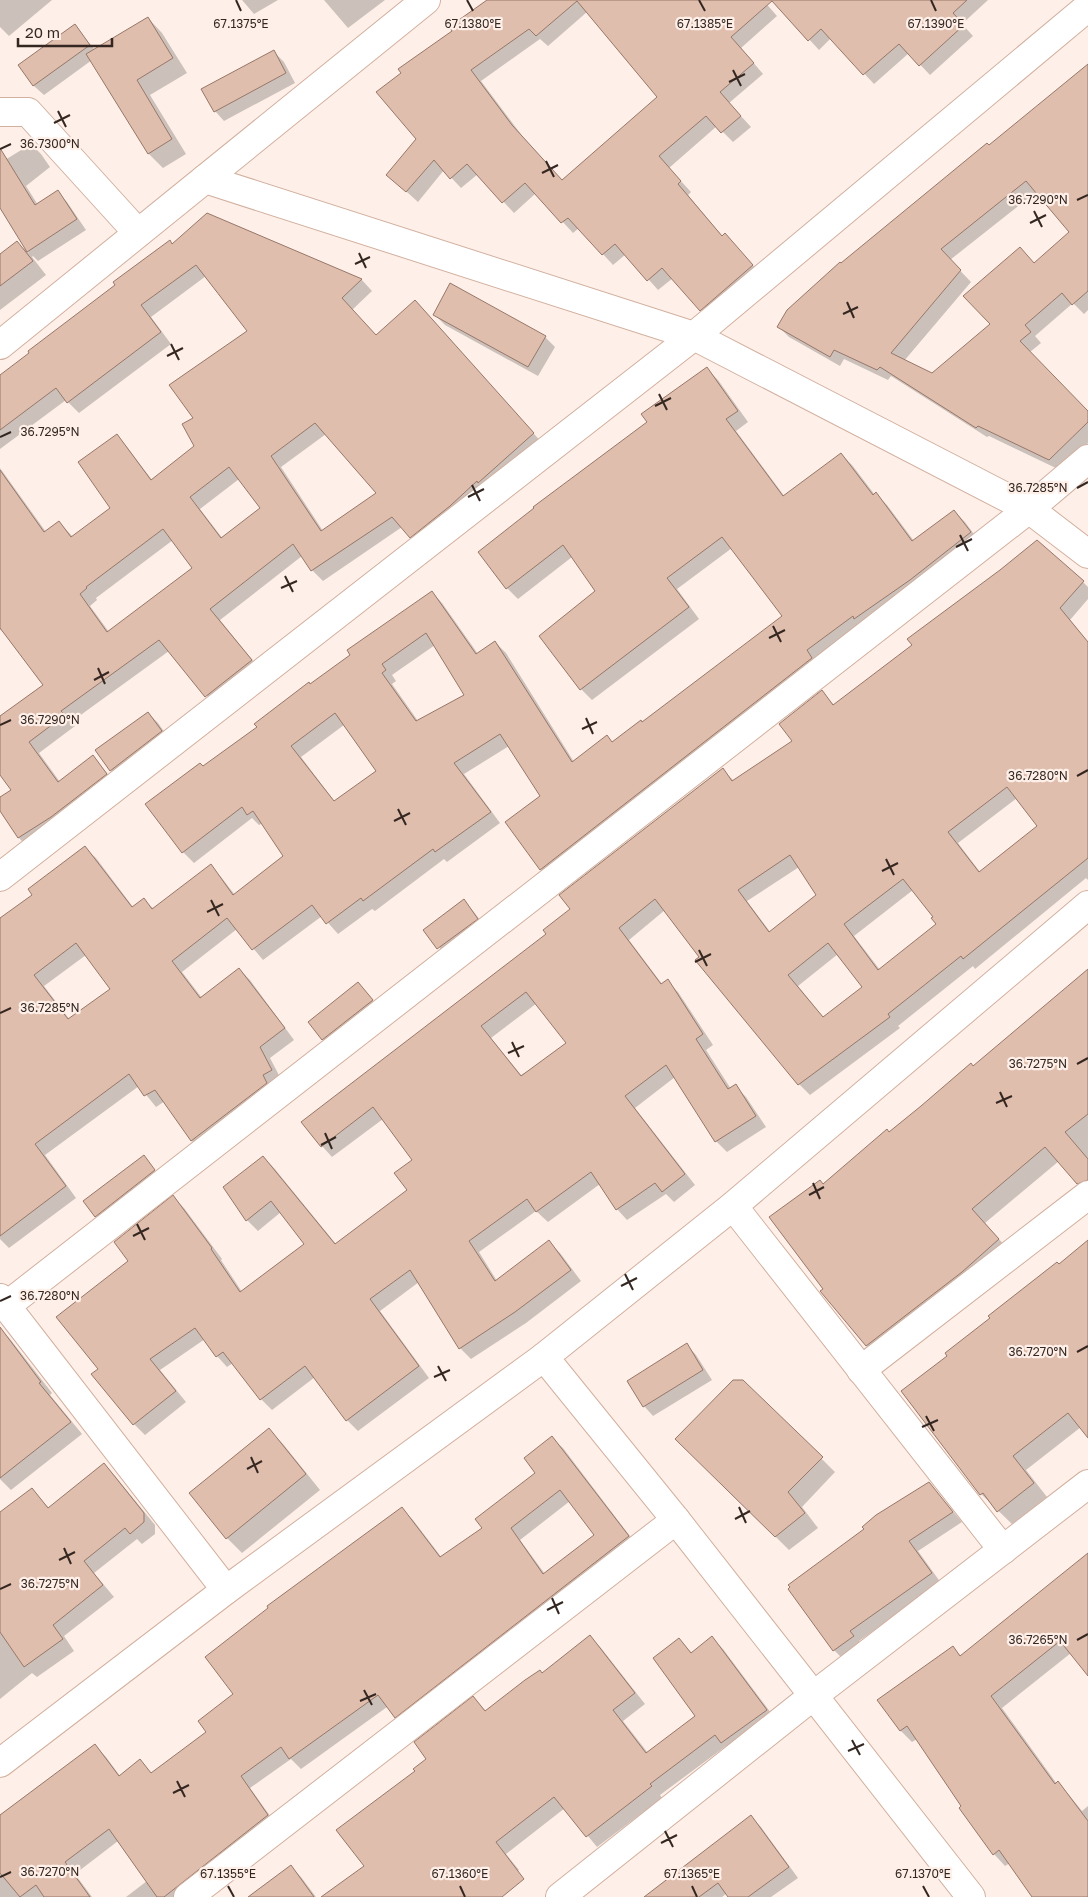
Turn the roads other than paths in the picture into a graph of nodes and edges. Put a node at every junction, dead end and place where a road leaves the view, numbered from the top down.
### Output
1 (426, 0) edge
2 (1088, 6) edge
3 (0, 112) edge
4 (205, 180) junction
5 (138, 233) junction
6 (694, 336) junction
7 (0, 345) edge
8 (1088, 459) edge
9 (1029, 508) junction
10 (1088, 554) edge
11 (0, 877) edge
12 (1088, 905) edge
13 (1088, 1195) edge
14 (733, 1206) junction
15 (3, 1302) edge
16 (544, 1357) junction
17 (861, 1370) junction
18 (1088, 1484) edge
19 (676, 1520) junction
20 (1003, 1550) junction
21 (226, 1590) junction
22 (813, 1696) junction
23 (0, 1763) edge
24 (188, 1897) edge
25 (560, 1897) edge
26 (971, 1897) edge

1 - 4 street
2 - 6 street
3 - 5 street
4 - 5 street
4 - 6 street
5 - 7 street
6 - 9 street
6 - 11 street
8 - 9 street
9 - 10 street
9 - 15 street
12 - 14 street
13 - 17 street
14 - 16 street
14 - 17 street
15 - 21 street
16 - 19 street
16 - 21 street
17 - 20 street
18 - 20 street
19 - 22 street
19 - 24 street
20 - 22 street
21 - 23 street
22 - 25 street
22 - 26 street

